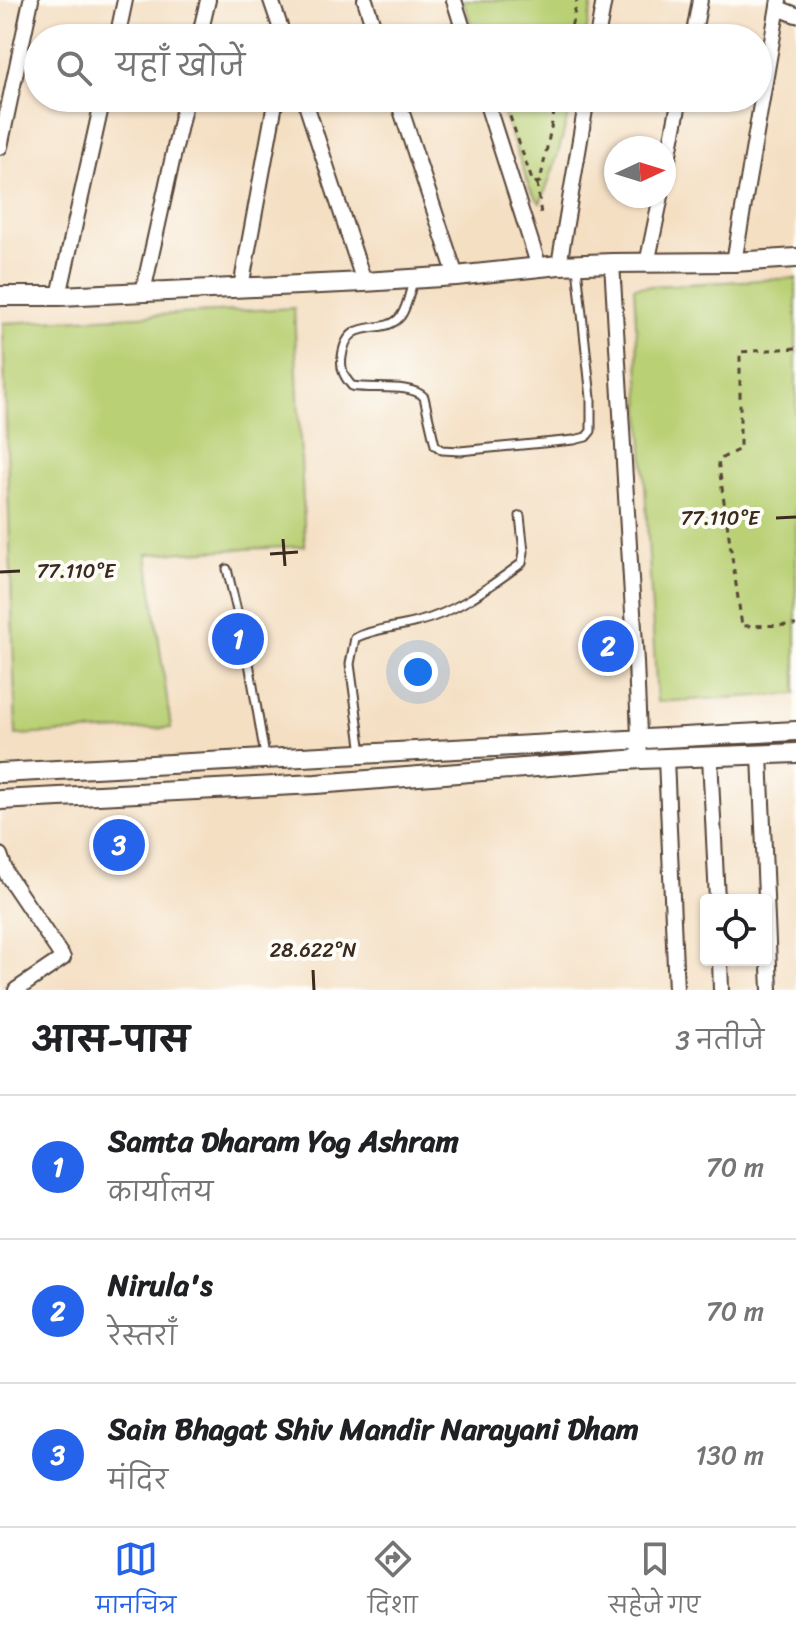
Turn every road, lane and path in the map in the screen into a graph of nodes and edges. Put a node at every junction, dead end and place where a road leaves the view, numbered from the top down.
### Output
1 (31, 0) edge
2 (125, 0) edge
3 (208, 0) edge
4 (271, 0) edge
5 (365, 0) edge
6 (454, 0) edge
7 (577, 0) edge
8 (604, 0) edge
9 (700, 0) edge
10 (779, 4) edge
11 (796, 15) edge
12 (26, 24) edge
13 (120, 24) edge
14 (202, 24) edge
15 (279, 24) edge
16 (373, 24) edge
17 (462, 24) edge
18 (572, 24) edge
19 (600, 24) edge
20 (696, 24) edge
21 (24, 33) edge
22 (772, 44) edge
23 (100, 112) edge
24 (183, 112) edge
25 (273, 112) edge
26 (309, 112) edge
27 (402, 112) edge
28 (489, 112) edge
29 (508, 112) edge
30 (554, 112) edge
31 (585, 112) edge
32 (677, 112) edge
33 (760, 112) edge
34 (672, 136) edge
35 (0, 147) edge
36 (659, 208) edge
37 (796, 258) edge
38 (734, 262) junction
39 (612, 263) junction
40 (647, 264) junction
41 (568, 265) junction
42 (539, 267) junction
43 (456, 276) junction
44 (414, 278) junction
45 (364, 282) junction
46 (241, 287) junction
47 (143, 292) junction
48 (0, 296) edge
49 (59, 296) junction
50 (796, 348) edge
51 (520, 516) dead end
52 (227, 569) dead end
53 (796, 625) edge
54 (796, 731) edge
55 (639, 740) junction
56 (363, 753) junction
57 (796, 753) edge
58 (760, 755) junction
59 (710, 757) junction
60 (266, 759) junction
61 (640, 759) junction
62 (666, 759) junction
63 (0, 773) edge
64 (0, 800) edge
65 (0, 855) edge
66 (4, 878) edge
67 (717, 894) edge
68 (720, 966) edge
69 (16, 990) edge
70 (676, 990) edge
71 (721, 990) edge
72 (770, 990) edge

1 - 12 street
2 - 13 street
3 - 14 street
4 - 15 street
5 - 16 street
6 - 17 street
7 - 18 path
8 - 19 street
9 - 20 street
10 - 11 street
10 - 22 street
21 - 35 street
23 - 49 street
24 - 47 street
25 - 46 street
26 - 45 street
27 - 43 street
28 - 42 street
29 - 30 path
31 - 41 street
32 - 34 street
33 - 38 street
36 - 40 street
37 - 38 street
38 - 40 street
39 - 40 street
39 - 41 street
39 - 55 street
41 - 42 street
41 - 44 lane
42 - 43 street
43 - 44 street
44 - 45 street
45 - 46 street
46 - 47 street
47 - 49 street
48 - 49 street
50 - 53 path
51 - 56 lane
52 - 60 lane
54 - 55 street
55 - 56 street
55 - 61 street
56 - 60 street
57 - 58 street
58 - 59 street
58 - 72 street
59 - 62 street
59 - 67 street
60 - 63 street
61 - 62 street
61 - 64 street
62 - 70 street
65 - 66 street
66 - 69 street
68 - 71 street

